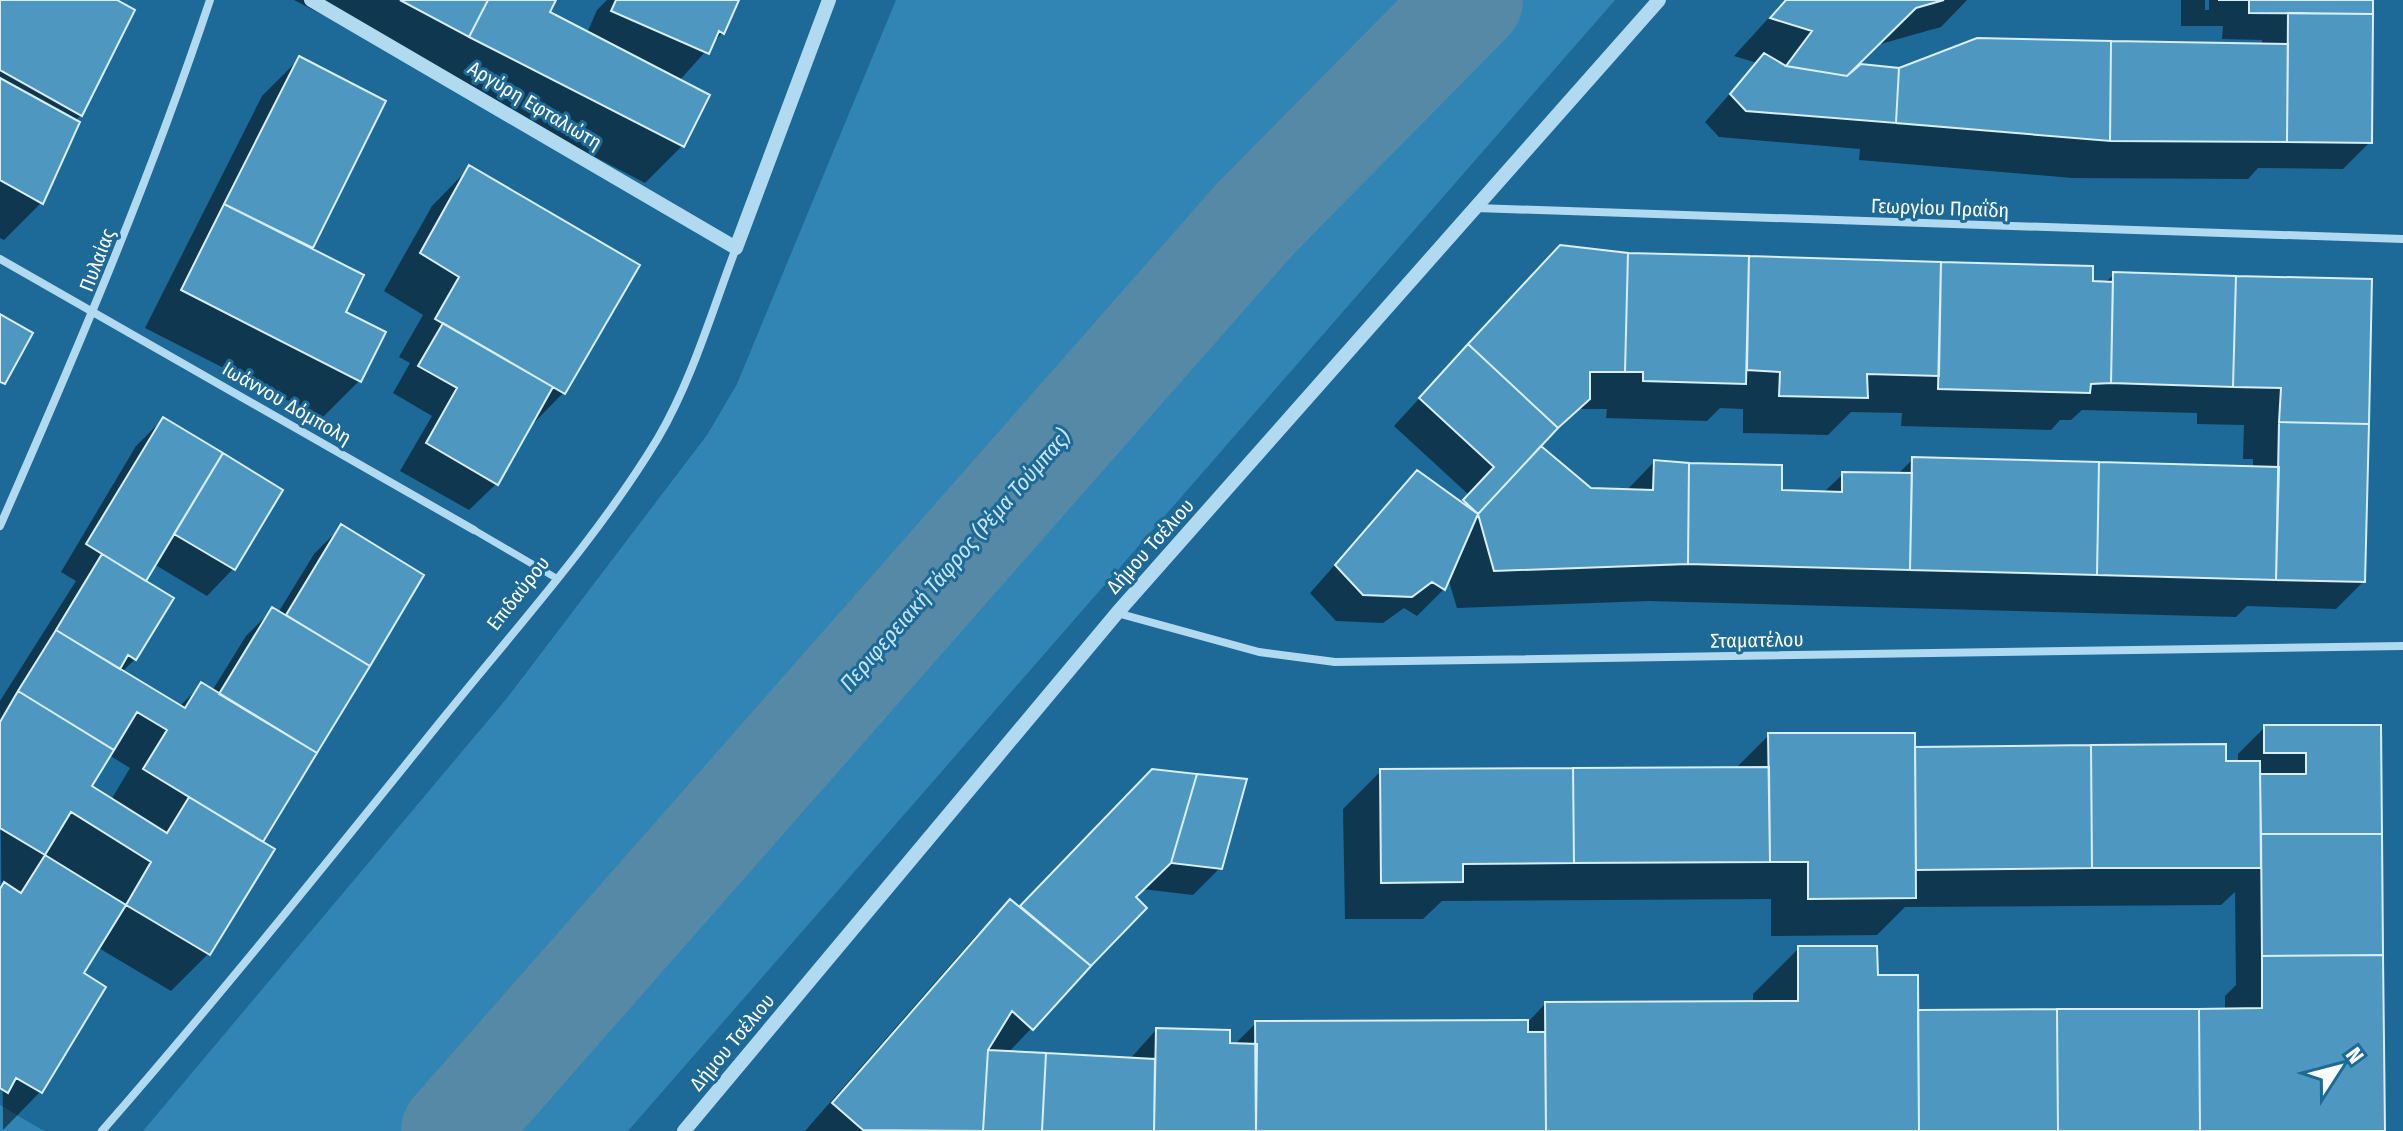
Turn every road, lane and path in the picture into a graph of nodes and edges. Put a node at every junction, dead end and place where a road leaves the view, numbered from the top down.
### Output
1 (210, 0) edge
2 (311, 0) edge
3 (829, 0) edge
4 (1659, 0) edge
5 (1476, 208) junction
6 (2403, 239) edge
7 (736, 248) junction
8 (0, 259) edge
9 (95, 310) junction
10 (0, 526) edge
11 (474, 530) joint
12 (556, 578) junction
13 (1117, 613) junction
14 (2403, 646) edge
15 (102, 1131) edge
16 (684, 1131) edge

1 - 9 street, Πυλαίας
2 - 7 street, Αργύρη Εφταλιώτη
3 - 7 street, Επιδαύρου
4 - 5 street, Δήμου Τσέλιου
5 - 6 street, Γεωργίου Πραΐδη
5 - 13 street, Δήμου Τσέλιου
7 - 12 street, Επιδαύρου
8 - 9 street, Ιωάννου Δόμπολη
9 - 10 street, Πυλαίας
9 - 11 street, Ιωάννου Δόμπολη
11 - 12 street, Ιωάννου Δόμπολη
12 - 15 street, Επιδαύρου
13 - 14 street, Σταματέλου
13 - 16 street, Δήμου Τσέλιου

